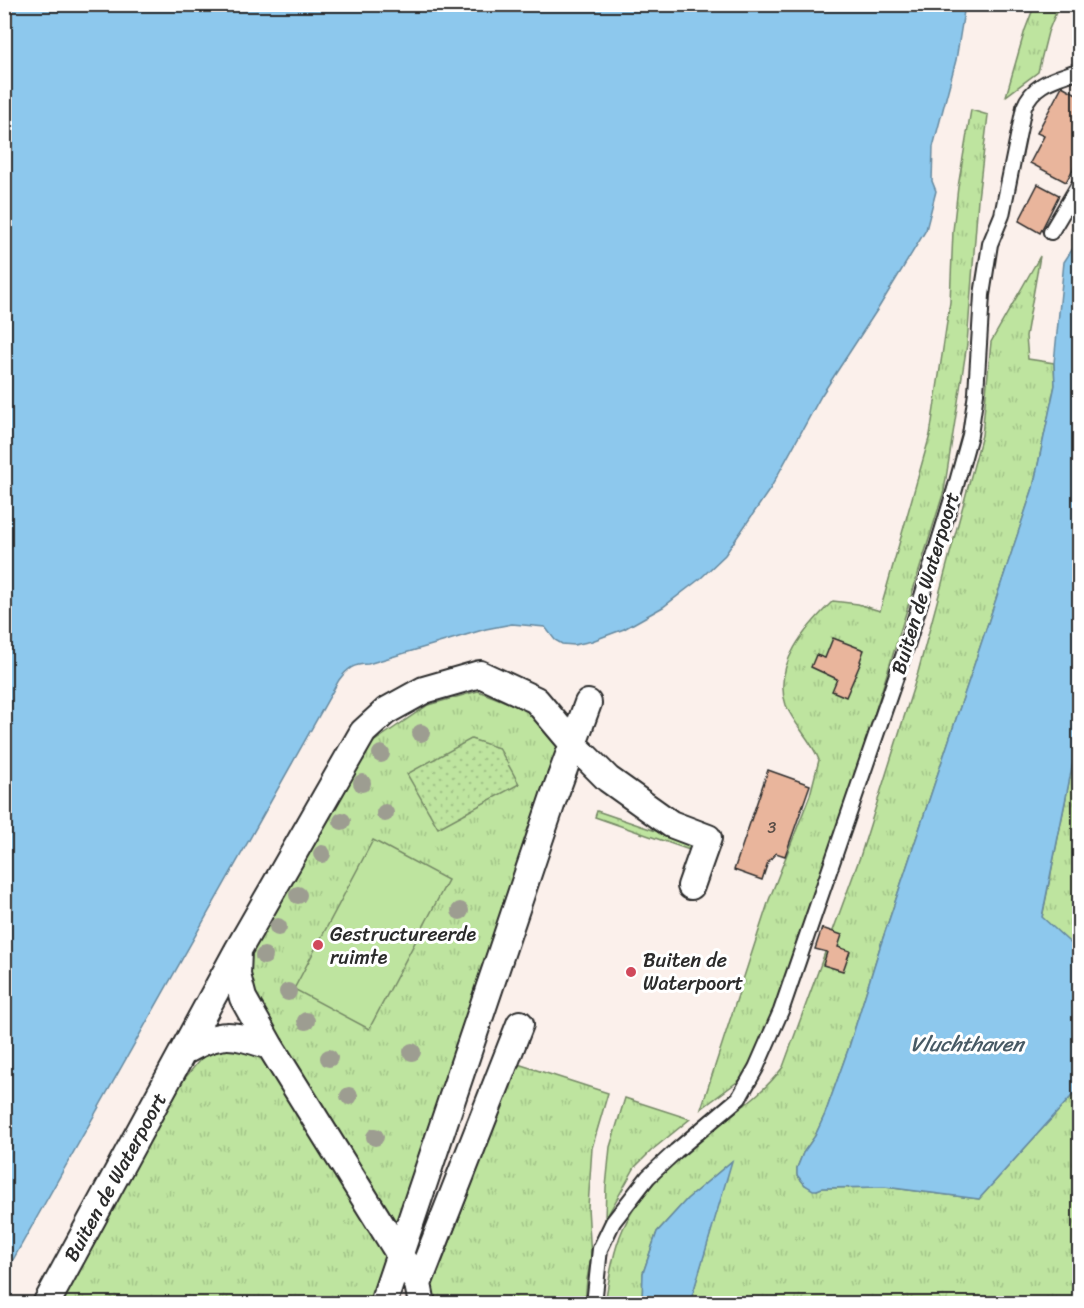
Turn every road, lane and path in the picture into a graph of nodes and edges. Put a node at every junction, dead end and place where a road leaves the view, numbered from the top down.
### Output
1 (1080, 70) edge
2 (1080, 183) edge
3 (1051, 232) dead end
4 (588, 703) dead end
5 (573, 744) junction
6 (691, 886) dead end
7 (238, 950) junction
8 (520, 1024) dead end
9 (270, 1046) junction
10 (185, 1051) junction
11 (399, 1255) junction
12 (420, 1294) edge
13 (46, 1304) edge
14 (382, 1304) edge
15 (594, 1304) edge

1 - 15 lane, Buiten de Waterpoort
2 - 3 lane
4 - 5 street
5 - 6 street, Buiten de Waterpoort
5 - 7 street, Buiten de Waterpoort
5 - 11 street
7 - 9 street
7 - 10 street, Buiten de Waterpoort
8 - 12 street
9 - 10 street
9 - 11 street
10 - 13 street, Buiten de Waterpoort
11 - 12 street
11 - 14 street

